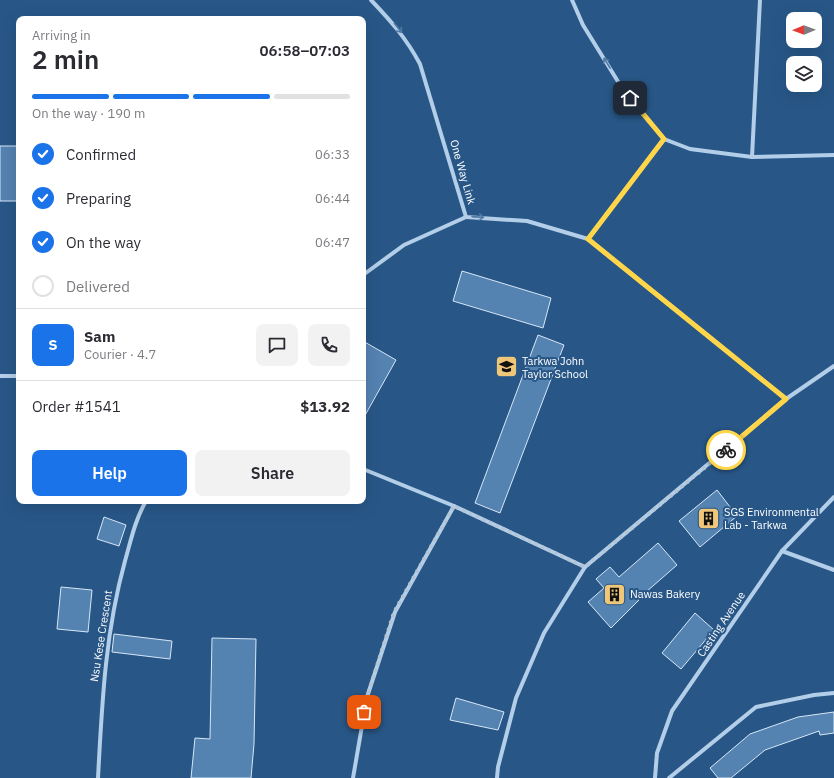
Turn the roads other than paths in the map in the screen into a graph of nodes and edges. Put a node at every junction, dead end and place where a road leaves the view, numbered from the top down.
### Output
1 (371, 0) edge
2 (572, 0) edge
3 (760, 0) edge
4 (664, 139) junction
5 (834, 155) edge
6 (752, 157) junction
7 (466, 217) junction
8 (588, 239) junction
9 (366, 273) edge
10 (834, 366) edge
11 (0, 376) edge
12 (16, 376) edge
13 (786, 399) junction
14 (366, 470) edge
15 (834, 498) edge
16 (144, 504) edge
17 (454, 506) junction
18 (782, 551) junction
19 (585, 567) junction
20 (834, 570) edge
21 (834, 692) edge
22 (98, 778) edge
23 (354, 778) edge
24 (497, 778) edge
25 (655, 778) edge
26 (670, 778) edge

1 -> 7 street, One Way Link
4 -> 2 street
3 - 6 street
4 - 6 street
4 - 8 street
5 - 6 street
7 -> 8 street, One Way Link
7 - 9 street
8 - 13 street
10 - 13 street
11 - 12 street
13 - 19 street
14 - 17 street
15 - 18 street, Casting Avenue
16 - 22 street, Nsu Kese Crescent
17 - 19 street
17 - 23 street
18 - 20 street
18 - 25 street, Casting Avenue
19 - 24 street
21 - 26 street

